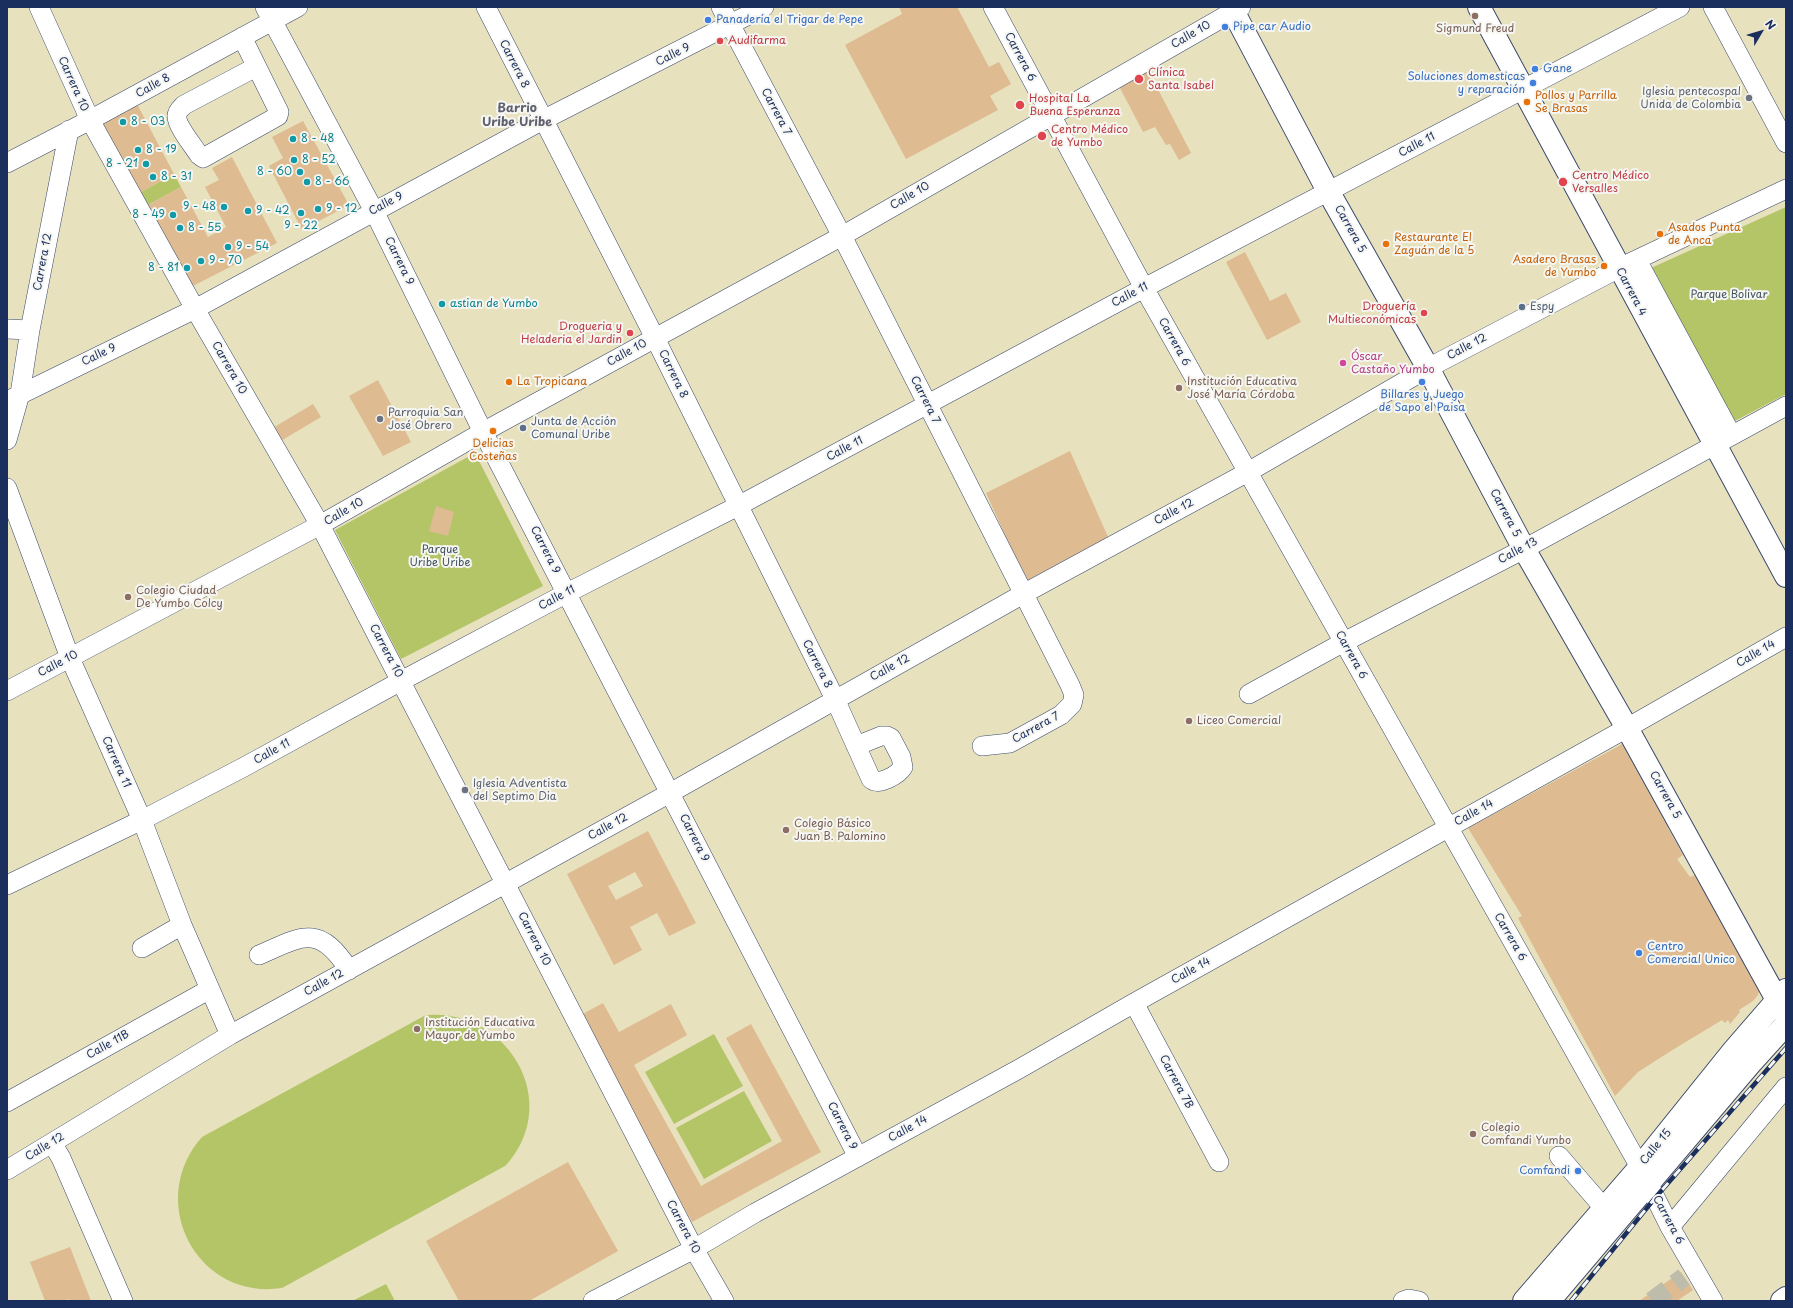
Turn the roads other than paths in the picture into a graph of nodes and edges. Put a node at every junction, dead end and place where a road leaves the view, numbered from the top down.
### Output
1 (39, 7) edge
2 (298, 7) edge
3 (486, 7) edge
4 (721, 7) edge
5 (764, 7) edge
6 (993, 7) edge
7 (1479, 7) edge
8 (1680, 7) edge
9 (1713, 7) edge
10 (1235, 8) edge
11 (269, 14) edge
12 (731, 26) junction
13 (242, 37) junction
14 (256, 67) junction
15 (1523, 89) junction
16 (1051, 115) junction
17 (90, 120) junction
18 (543, 120) junction
19 (68, 130) junction
20 (1786, 143) edge
21 (7, 163) edge
22 (1786, 189) edge
23 (1328, 191) junction
24 (374, 210) junction
25 (842, 236) junction
26 (1628, 264) junction
27 (1144, 288) junction
28 (194, 309) junction
29 (7, 328) edge
30 (30, 330) junction
31 (655, 338) junction
32 (1428, 368) junction
33 (14, 397) edge
34 (927, 404) junction
35 (1786, 406) edge
36 (483, 432) junction
37 (1723, 439) junction
38 (7, 440) edge
39 (1248, 472) junction
40 (7, 488) edge
41 (738, 506) junction
42 (320, 526) junction
43 (1524, 549) junction
44 (1786, 576) edge
45 (567, 593) junction
46 (1025, 593) junction
47 (1786, 637) edge
48 (1344, 642) junction
49 (70, 658) junction
50 (401, 680) junction
51 (7, 691) edge
52 (1249, 694) dead end
53 (835, 699) junction
54 (1628, 728) junction
55 (856, 746) dead end
56 (982, 746) dead end
57 (670, 793) junction
58 (142, 820) junction
59 (1448, 827) junction
60 (505, 883) junction
61 (7, 885) edge
62 (182, 925) junction
63 (142, 948) dead end
64 (259, 955) dead end
65 (349, 970) junction
66 (210, 989) junction
67 (1783, 1002) edge
68 (1134, 1003) junction
69 (1786, 1024) edge
70 (230, 1035) junction
71 (1786, 1087) edge
72 (7, 1102) edge
73 (52, 1142) junction
74 (1559, 1156) dead end
75 (858, 1157) junction
76 (1219, 1162) dead end
77 (7, 1170) edge
78 (1645, 1175) junction
79 (1604, 1208) junction
80 (1670, 1227) junction
81 (694, 1249) junction
82 (1786, 1298) edge
83 (123, 1301) edge
84 (594, 1301) edge
85 (724, 1301) edge
86 (1524, 1301) edge
87 (1549, 1301) edge
88 (1712, 1301) edge
89 (1782, 1301) edge

1 - 17 street, Carrera 10
2 - 11 street, Calle 8
3 - 18 street, Carrera 8
4 - 12 street, Carrera 7
5 - 12 street, Calle 9
6 - 16 street, Carrera 6
7 - 15 main road, Carrera 4
8 - 15 street, Calle 11
9 - 20 street
10 - 16 street, Calle 10
10 - 23 main road, Carrera 5
11 - 13 street, Calle 8
11 - 24 street, Carrera 9
12 - 18 street, Calle 9
12 - 25 street, Carrera 7
13 - 14 street
13 - 17 street, Calle 8
14 - 14 street
15 - 23 street, Calle 11
15 - 26 main road, Carrera 4
16 - 25 street, Calle 10
16 - 27 street, Carrera 6
17 - 19 street, Calle 8
17 - 28 street, Carrera 10
18 - 24 street, Calle 9
18 - 31 street, Carrera 8
19 - 21 street, Calle 8
19 - 30 street, Carrera 12
22 - 26 street, Calle 12
23 - 27 street, Calle 11
23 - 32 main road, Carrera 5
24 - 28 street, Calle 9
24 - 36 street, Carrera 9
25 - 31 street, Calle 10
25 - 34 street, Carrera 7
26 - 32 street, Calle 12
26 - 37 main road, Carrera 4
27 - 34 street, Calle 11
27 - 39 street, Carrera 6
28 - 33 street, Calle 9
28 - 42 street, Carrera 10
29 - 30 street
30 - 33 street, Carrera 12
31 - 36 street, Calle 10
31 - 41 street, Carrera 8
32 - 39 street, Calle 12
32 - 43 main road, Carrera 5
33 - 38 street, Carrera 12
34 - 41 street, Calle 11
34 - 46 street, Carrera 7
35 - 37 street, Calle 13
36 - 42 street, Calle 10
36 - 45 street, Carrera 9
37 - 43 street, Calle 13
37 - 44 main road, Carrera 4
39 - 46 street, Calle 12
39 - 48 street, Carrera 6
40 - 49 street, Carrera 11
41 - 45 street, Calle 11
41 - 53 street, Carrera 8
42 - 49 street, Calle 10
42 - 50 street, Carrera 10
43 - 48 street, Calle 13
43 - 54 main road, Carrera 5
45 - 50 street, Calle 11
45 - 57 street, Carrera 9
46 - 53 street, Calle 12
46 - 56 street, Carrera 7
47 - 54 street, Calle 14
48 - 52 street, Calle 13
48 - 59 street, Carrera 6
49 - 51 street, Calle 10
49 - 58 street, Carrera 11
50 - 58 street, Calle 11
50 - 60 street, Carrera 10
53 - 55 street, Carrera 8
53 - 57 street, Calle 12
54 - 59 street, Calle 14
54 - 67 main road, Carrera 5
57 - 60 street, Calle 12
57 - 75 street, Carrera 9
58 - 61 street, Calle 11
58 - 62 street, Carrera 11
59 - 68 street, Calle 14
59 - 78 street, Carrera 6
60 - 65 street, Calle 12
60 - 81 street, Carrera 10
62 - 63 street
62 - 66 street, Carrera 11
64 - 65 street
65 - 70 street, Calle 12
66 - 70 street, Carrera 11
66 - 72 street, Calle 11B
67 - 78 main road, Calle 15
68 - 75 street, Calle 14
68 - 76 street, Carrera 7B
69 - 78 main road, Calle 15
70 - 73 street, Calle 12
71 - 80 street
73 - 77 street, Calle 12
73 - 83 street
74 - 79 street
75 - 81 street, Calle 14
78 - 79 main road, Calle 15
78 - 80 street, Carrera 6
78 - 87 main road, Calle 15
79 - 86 main road, Calle 15
80 - 88 street, Carrera 6
81 - 84 street, Calle 14
81 - 85 street, Carrera 10
82 - 89 main road

